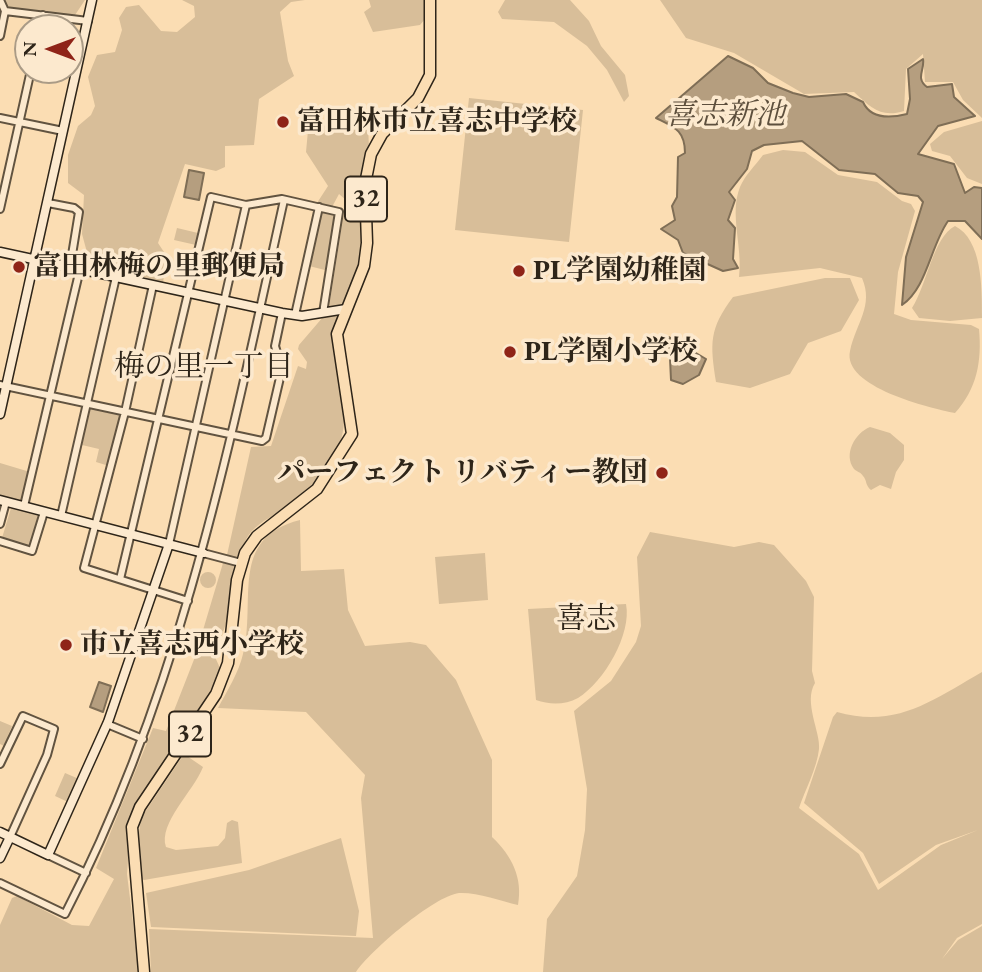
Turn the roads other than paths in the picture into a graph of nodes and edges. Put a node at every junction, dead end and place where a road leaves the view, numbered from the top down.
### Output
1 (0, 0) edge
2 (92, 0) edge
3 (430, 0) edge
4 (5, 11) junction
5 (34, 14) edge
6 (84, 20) edge
7 (88, 20) junction
8 (0, 36) edge
9 (28, 84) edge
10 (0, 118) edge
11 (19, 122) junction
12 (63, 131) junction
13 (284, 200) junction
14 (47, 203) junction
15 (246, 205) junction
16 (319, 207) junction
17 (0, 209) edge
18 (0, 252) edge
19 (35, 260) junction
20 (70, 267) junction
21 (80, 269) junction
22 (116, 277) junction
23 (153, 285) junction
24 (188, 293) junction
25 (224, 301) junction
26 (260, 309) junction
27 (346, 309) junction
28 (282, 313) junction
29 (323, 313) junction
30 (295, 315) junction
31 (4, 385) edge
32 (52, 396) junction
33 (88, 404) junction
34 (125, 412) junction
35 (0, 415) edge
36 (158, 419) junction
37 (195, 428) junction
38 (232, 436) junction
39 (3, 501) edge
40 (24, 506) junction
41 (44, 512) junction
42 (61, 516) junction
43 (0, 524) edge
44 (96, 525) junction
45 (131, 534) junction
46 (0, 541) edge
47 (169, 544) junction
48 (203, 553) junction
49 (241, 563) junction
50 (120, 579) junction
51 (154, 590) junction
52 (188, 601) junction
53 (107, 724) junction
54 (143, 739) junction
55 (0, 764) edge
56 (0, 832) edge
57 (10, 837) junction
58 (48, 855) junction
59 (0, 858) edge
60 (86, 873) junction
61 (0, 883) edge
62 (144, 972) edge

1 - 4 street
2 - 7 street
3 - 27 main road, 32
4 - 5 street
4 - 8 street
6 - 7 street
7 - 12 street
9 - 11 street
10 - 11 street
11 - 12 street
11 - 17 street
12 - 14 street
13 - 15 street
13 - 16 street
13 - 26 street
14 - 19 street
14 - 20 street
15 - 24 street
15 - 25 street
16 - 29 street
16 - 30 street
18 - 19 street
19 - 20 street
19 - 31 street
20 - 21 street
21 - 22 street
21 - 32 street
22 - 23 street
22 - 33 street
23 - 24 street
23 - 34 street
24 - 25 street
24 - 36 street
25 - 26 street
25 - 37 street
26 - 28 street
26 - 38 street
27 - 29 street
27 - 49 main road, 32
28 - 30 street
28 - 38 street
29 - 30 street
31 - 32 street
31 - 35 street
32 - 33 street
32 - 40 street
33 - 34 street
33 - 42 street
34 - 36 street
34 - 44 street
36 - 37 street
36 - 45 street
37 - 38 street
37 - 47 street
38 - 48 street
39 - 40 street
39 - 43 street
40 - 41 street
41 - 42 street
41 - 46 street
42 - 44 street
44 - 45 street
44 - 50 street
45 - 47 street
45 - 50 street
47 - 48 street
47 - 51 street
48 - 49 street
48 - 52 street
49 - 62 main road, 32
50 - 51 street
51 - 52 street
51 - 53 street
52 - 54 street
53 - 54 street
53 - 58 street
54 - 60 street
55 - 57 street
56 - 57 street
57 - 58 street
57 - 59 street
58 - 60 street
60 - 61 street

